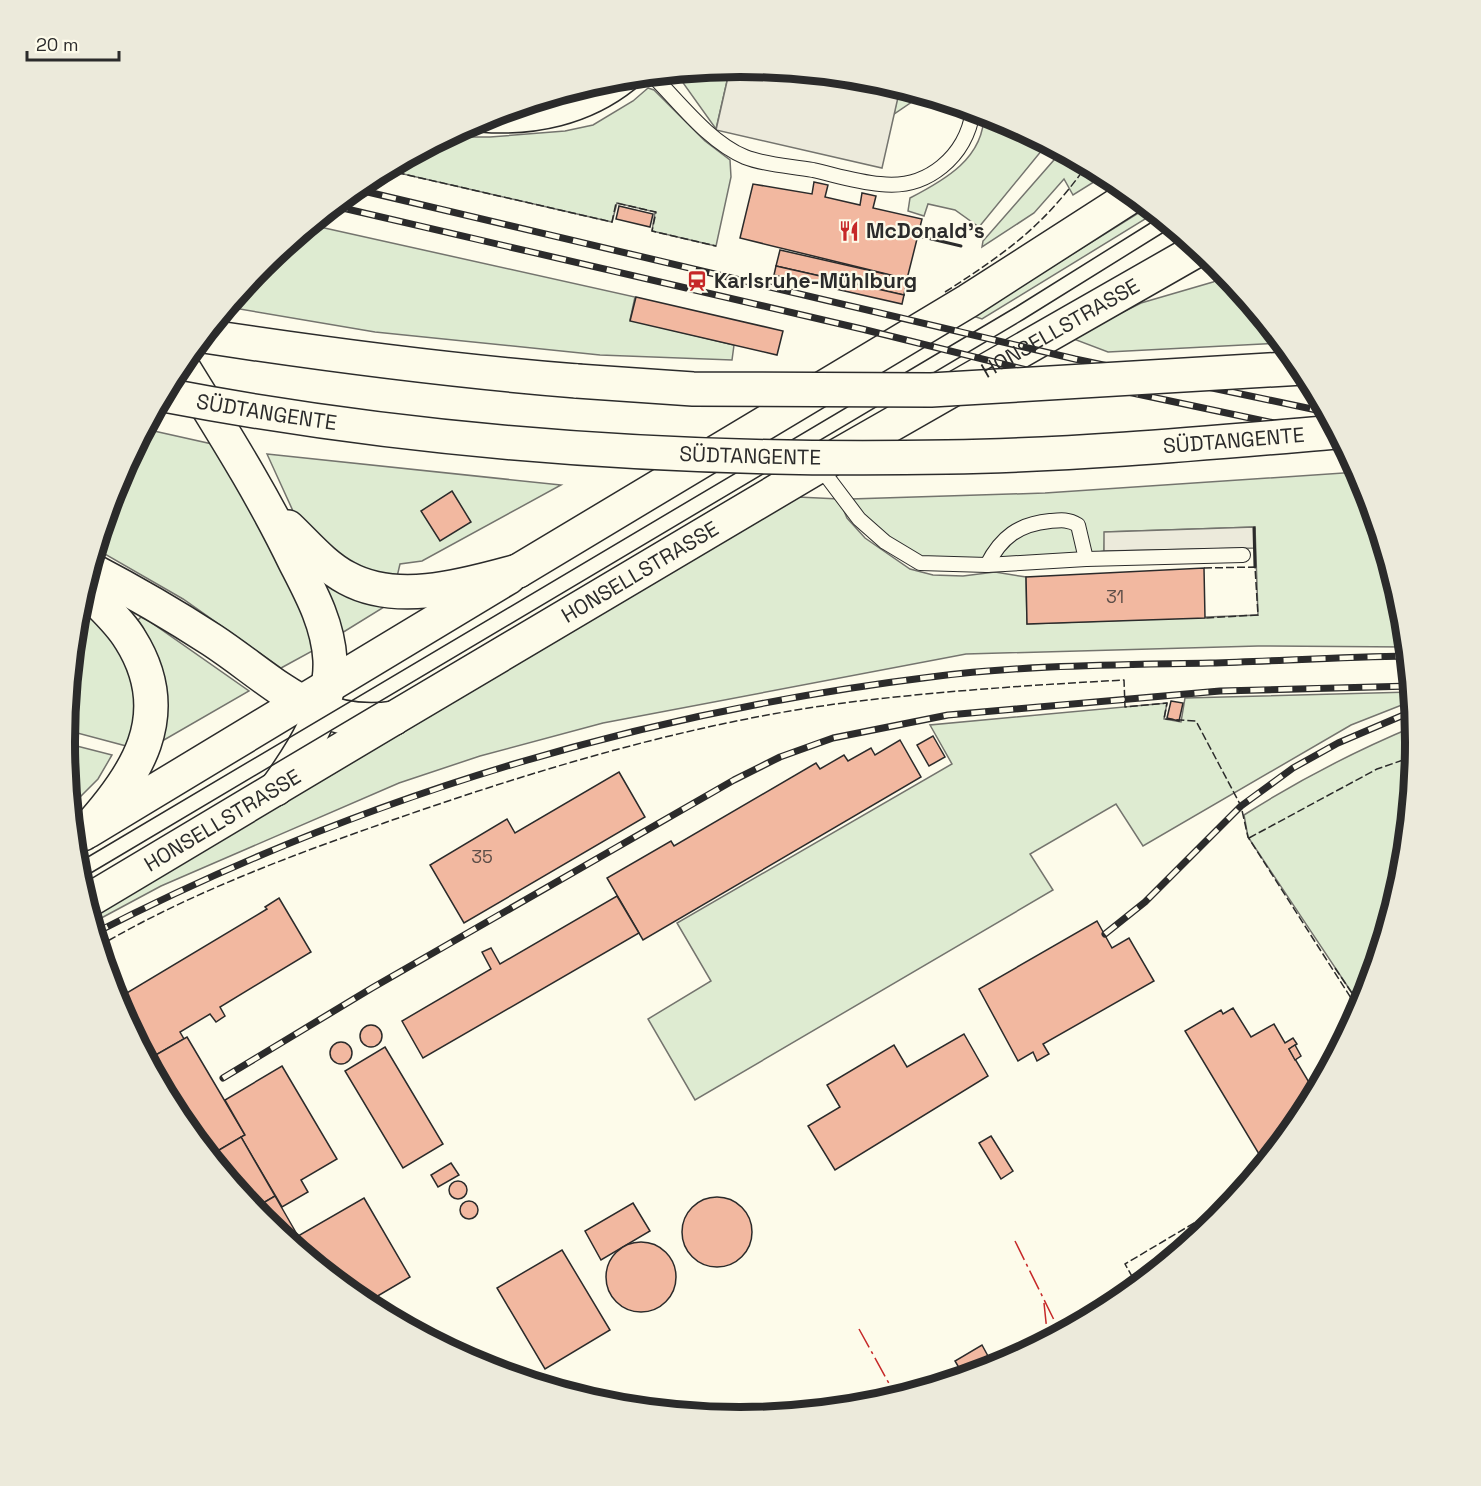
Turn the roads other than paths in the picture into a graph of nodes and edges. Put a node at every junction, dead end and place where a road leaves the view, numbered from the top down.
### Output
1 (660, 82) edge
2 (612, 90) edge
3 (511, 119) edge
4 (971, 119) edge
5 (1125, 200) edge
6 (1191, 254) edge
7 (214, 337) edge
8 (1291, 369) edge
9 (187, 373) edge
10 (173, 396) edge
11 (1329, 433) edge
12 (819, 466) junction
13 (268, 506) junction
14 (1243, 555) dead end
15 (1086, 559) junction
16 (987, 565) junction
17 (518, 571) junction
18 (98, 573) edge
19 (92, 595) edge
20 (316, 701) junction
21 (394, 718) junction
22 (276, 789) junction
23 (82, 833) edge
24 (82, 834) edge
25 (94, 897) edge

1 - 4 lane
2 - 3 street
5 - 17 main road
6 - 12 main road, HONSELLSTRASSE
7 - 8 main road, bridge
9 - 13 main road
10 - 11 main road, SÜDTANGENTE, bridge
12 - 16 lane
12 - 21 main road, HONSELLSTRASSE
13 - 17 main road
13 - 20 main road
14 - 15 lane
15 - 16 lane
15 - 16 lane
17 - 20 main road
18 - 20 main road
19 - 23 main road
20 - 21 main road
20 - 22 main road
20 - 24 main road
21 - 22 main road, HONSELLSTRASSE
22 - 25 main road, HONSELLSTRASSE

